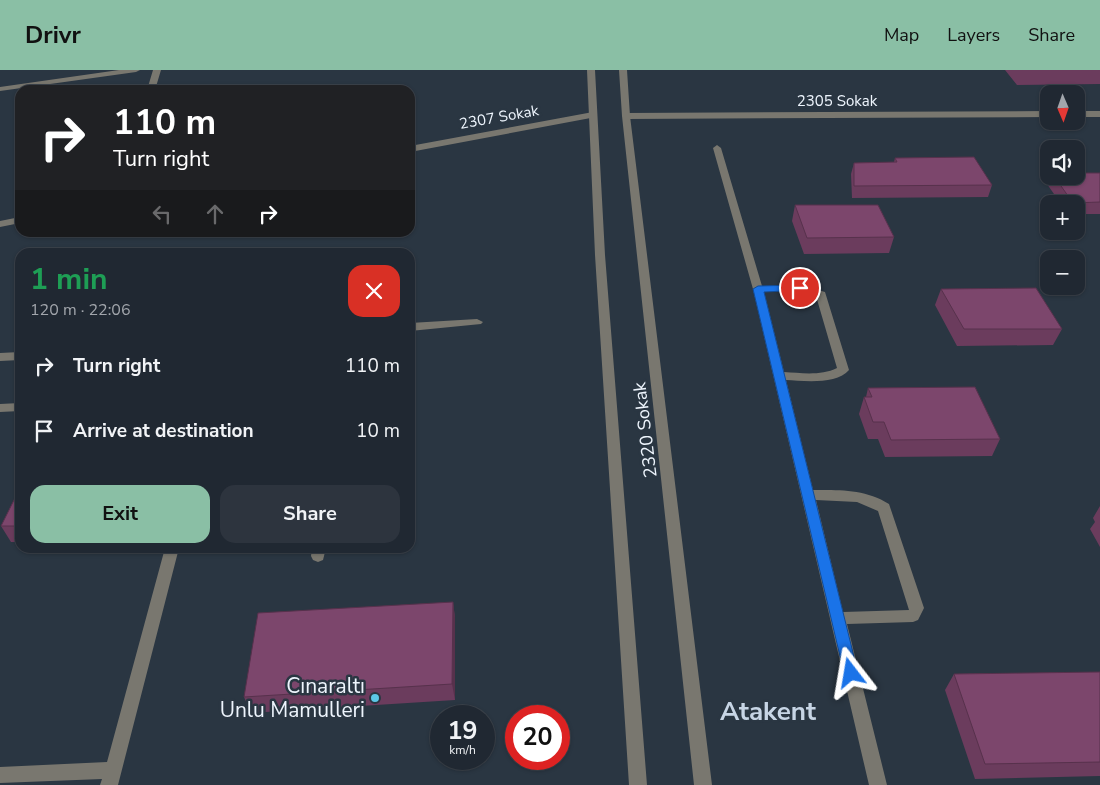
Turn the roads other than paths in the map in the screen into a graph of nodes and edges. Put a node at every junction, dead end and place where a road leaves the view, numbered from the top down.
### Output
1 (136, 70) edge
2 (157, 70) edge
3 (591, 70) edge
4 (623, 70) edge
5 (34, 85) edge
6 (152, 85) edge
7 (15, 88) edge
8 (0, 90) edge
9 (1040, 114) edge
10 (1085, 114) edge
11 (1100, 114) edge
12 (594, 115) junction
13 (626, 116) junction
14 (415, 147) edge
15 (717, 148) dead end
16 (15, 221) edge
17 (0, 224) edge
18 (758, 289) junction
19 (477, 322) dead end
20 (415, 327) edge
21 (15, 356) edge
22 (0, 357) edge
23 (779, 376) junction
24 (15, 407) edge
25 (0, 408) edge
26 (808, 496) junction
27 (171, 553) edge
28 (838, 618) junction
29 (0, 775) edge
30 (111, 777) edge
31 (638, 785) edge
32 (703, 785) edge
33 (878, 785) edge

1 - 5 street
2 - 6 street
3 - 12 street, 2320 Sokak
4 - 13 street, 2320 Sokak
7 - 8 street
9 - 13 street, 2305 Sokak
10 - 11 street
12 - 14 street, 2307 Sokak
12 - 31 street, 2320 Sokak
13 - 32 street, 2320 Sokak
15 - 18 street
16 - 17 street
18 - 23 street
18 - 23 street
19 - 20 street
21 - 22 street
23 - 26 street
24 - 25 street
26 - 28 street
26 - 28 street
27 - 30 street
28 - 33 street
29 - 30 street

